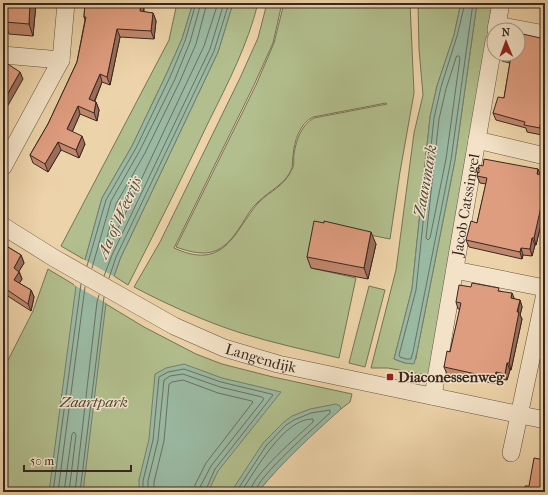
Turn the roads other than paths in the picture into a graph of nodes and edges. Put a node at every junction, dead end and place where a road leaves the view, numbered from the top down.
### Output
1 (66, 3) edge
2 (501, 3) edge
3 (498, 22) edge
4 (526, 33) edge
5 (545, 34) edge
6 (3, 55) edge
7 (61, 60) junction
8 (491, 62) edge
9 (477, 140) junction
10 (545, 156) edge
11 (3, 167) edge
12 (3, 226) edge
13 (455, 270) junction
14 (545, 288) edge
15 (545, 294) edge
16 (433, 396) junction
17 (520, 414) junction
18 (545, 420) edge
19 (511, 453) dead end

1 - 7 street
2 - 3 street, Jacob Catssingel
4 - 5 street
6 - 7 street
7 - 11 street
8 - 9 street, Jacob Catssingel
9 - 10 street, Jacob Catssingel
9 - 13 street, Jacob Catssingel
12 - 16 street, Langendijk
13 - 14 street, Jacob Catssingel
13 - 16 street, Jacob Catssingel
15 - 17 street
16 - 17 street, Langendijk
17 - 18 street, Langendijk
17 - 19 street

